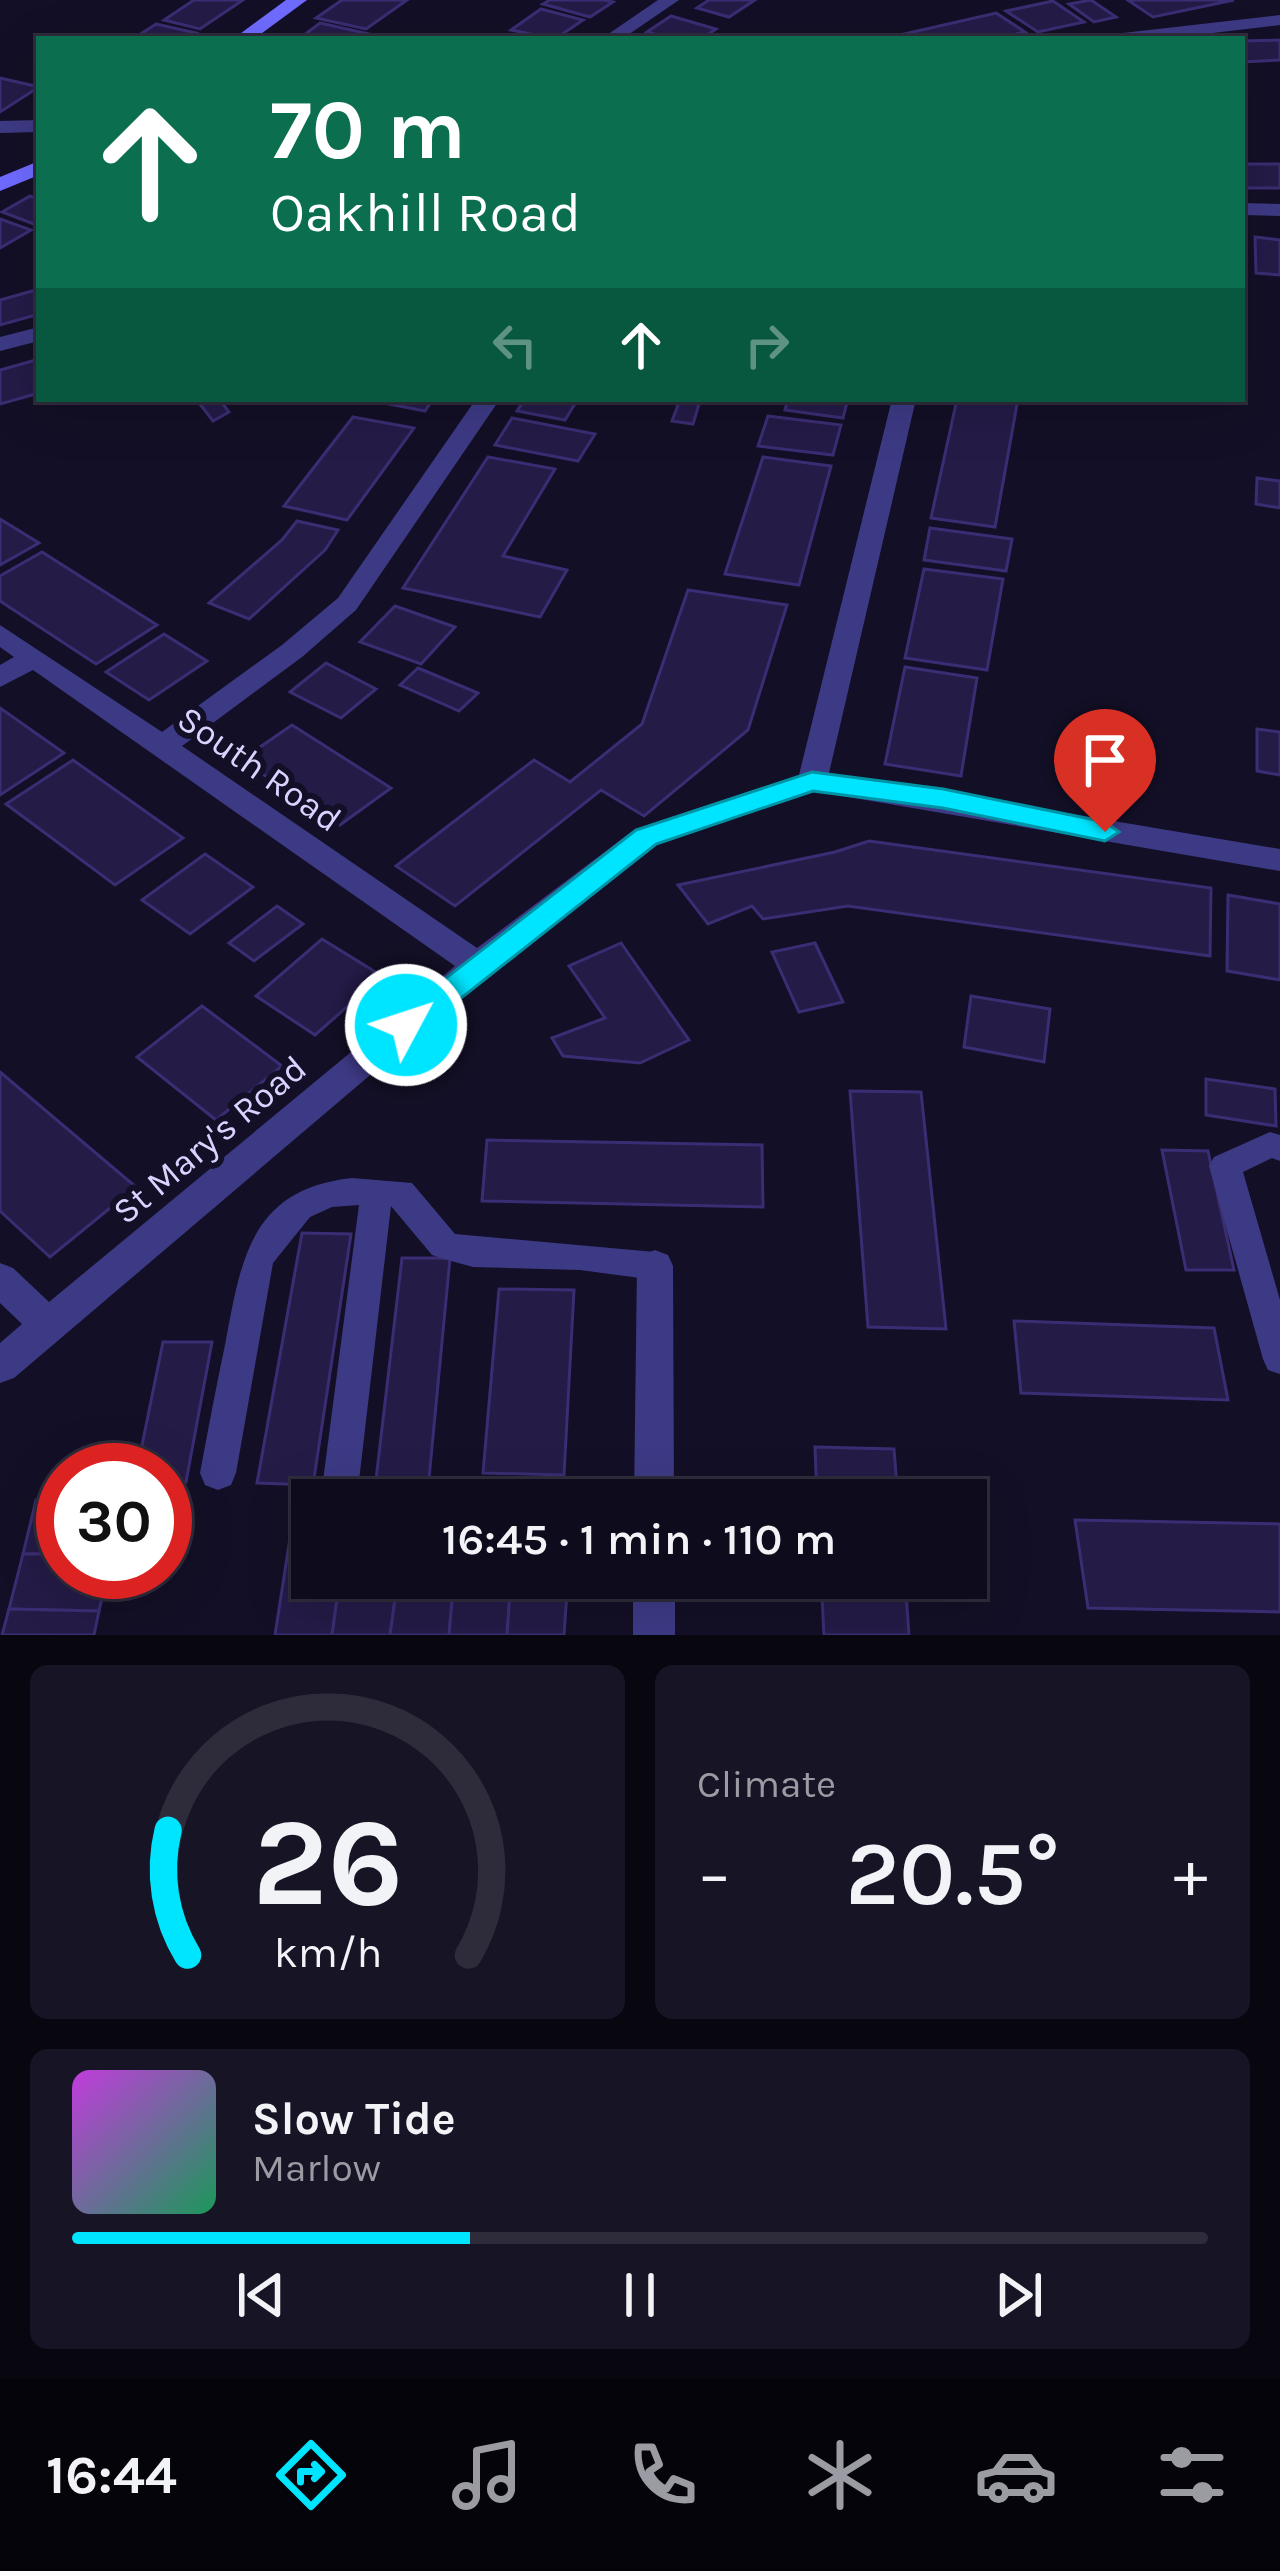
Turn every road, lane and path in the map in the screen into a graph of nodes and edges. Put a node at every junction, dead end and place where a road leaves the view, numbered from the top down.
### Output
1 (298, 0) edge
2 (670, 0) edge
3 (1280, 20) edge
4 (246, 36) edge
5 (615, 36) edge
6 (1140, 36) edge
7 (36, 126) edge
8 (0, 127) edge
9 (36, 168) edge
10 (0, 185) edge
11 (1245, 209) edge
12 (1280, 210) edge
13 (36, 335) edge
14 (0, 344) edge
15 (486, 402) edge
16 (903, 402) edge
17 (0, 634) edge
18 (34, 657) junction
19 (0, 677) edge
20 (161, 748) junction
21 (812, 781) junction
22 (1280, 860) edge
23 (478, 965) junction
24 (1280, 1148) edge
25 (377, 1191) junction
26 (655, 1266) joint
27 (0, 1279) edge
28 (48, 1325) junction
29 (1280, 1359) edge
30 (0, 1366) edge
31 (218, 1473) dead end
32 (341, 1479) edge
33 (654, 1479) edge
34 (654, 1599) edge
35 (654, 1635) edge

1 - 4 main road
2 - 5 street
3 - 6 street
7 - 8 street
9 - 10 main road
11 - 12 street
13 - 14 street
15 - 20 street
16 - 21 street
17 - 18 street, South Road
18 - 19 street
18 - 20 street, South Road
20 - 23 street, South Road
21 - 22 street
21 - 23 street, St Mary's Road
23 - 28 street, St Mary's Road
24 - 29 lane
25 - 26 lane
25 - 31 lane
25 - 32 lane
26 - 33 street
27 - 28 street
28 - 30 street, St Mary's Road
34 - 35 street

